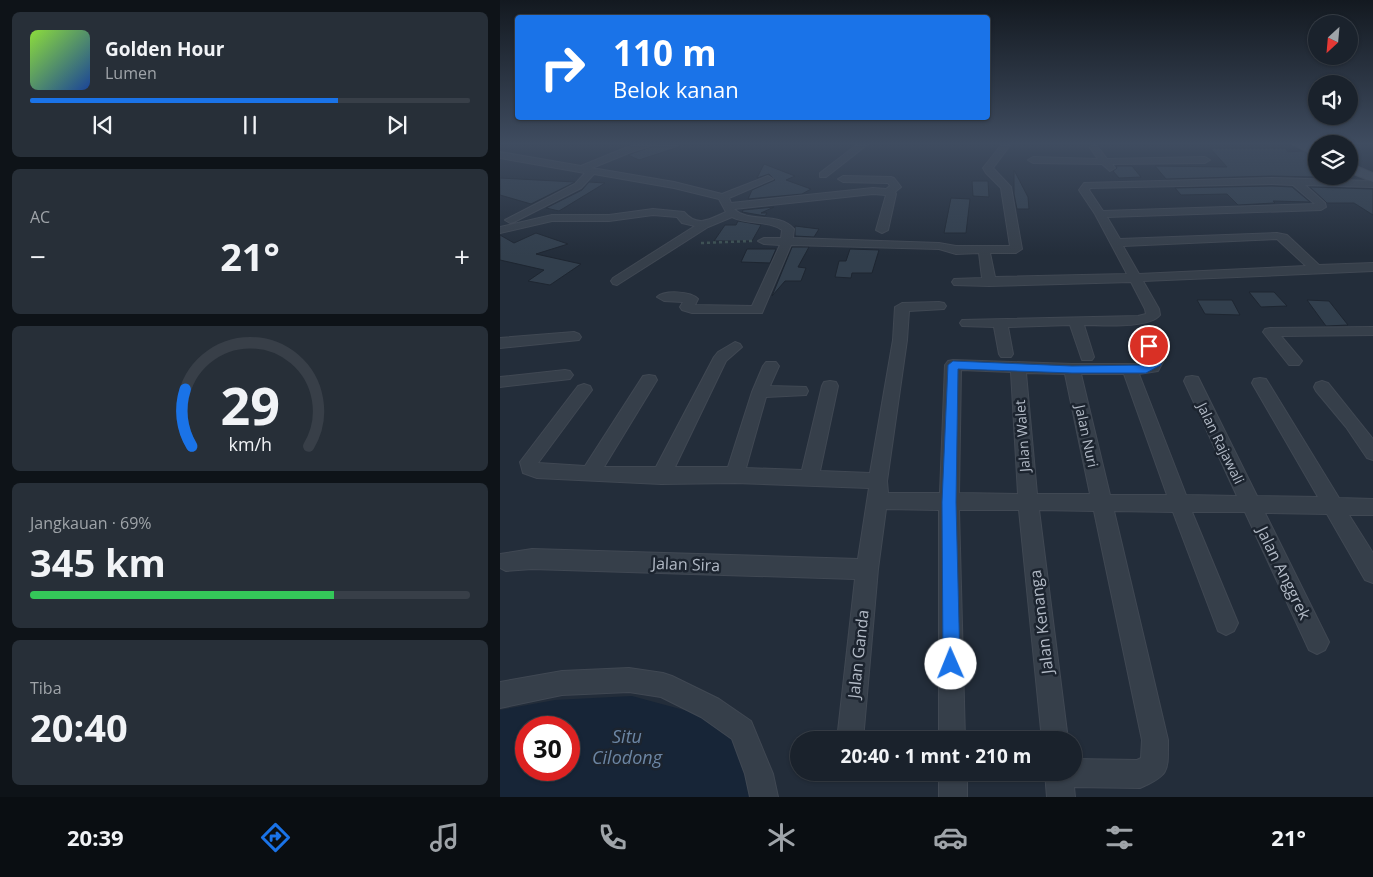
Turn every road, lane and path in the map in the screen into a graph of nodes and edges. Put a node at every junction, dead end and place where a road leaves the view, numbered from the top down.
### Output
1 (582, 181) edge
2 (654, 181) edge
3 (759, 181) edge
4 (892, 181) edge
5 (1000, 181) edge
6 (1209, 181) edge
7 (1295, 181) edge
8 (1300, 181) edge
9 (1118, 183) joint
10 (1373, 184) edge
11 (888, 192) junction
12 (728, 206) junction
13 (1277, 208) joint
14 (507, 210) dead end
15 (521, 214) junction
16 (1100, 214) junction
17 (542, 219) junction
18 (500, 225) edge
19 (704, 225) junction
20 (500, 230) edge
21 (882, 230) dead end
22 (788, 240) junction
23 (764, 241) joint
24 (1117, 242) junction
25 (671, 246) junction
26 (984, 250) junction
27 (1373, 267) edge
28 (1316, 269) junction
29 (1136, 278) junction
30 (617, 281) dead end
31 (958, 282) dead end
32 (989, 282) junction
33 (664, 297) dead end
34 (939, 306) dead end
35 (1075, 320) junction
36 (967, 323) dead end
37 (1000, 323) junction
38 (1373, 331) edge
39 (1142, 332) dead end
40 (574, 337) dead end
41 (500, 343) edge
42 (735, 347) dead end
43 (1006, 354) dead end
44 (1087, 358) dead end
45 (1294, 361) dead end
46 (1018, 368) junction
47 (1072, 369) junction
48 (1130, 370) junction
49 (565, 376) dead end
50 (778, 378) junction
51 (649, 380) dead end
52 (1192, 381) dead end
53 (500, 382) edge
54 (1260, 383) dead end
55 (830, 386) dead end
56 (1322, 387) dead end
57 (584, 390) dead end
58 (760, 392) junction
59 (800, 392) dead end
60 (1373, 453) edge
61 (590, 474) junction
62 (735, 475) junction
63 (661, 476) junction
64 (809, 478) junction
65 (878, 489) junction
66 (949, 502) junction
67 (1028, 503) junction
68 (1101, 503) junction
69 (1179, 503) junction
70 (1250, 504) junction
71 (1334, 507) junction
72 (1373, 507) edge
73 (506, 561) dead end
74 (867, 569) junction
75 (1373, 573) edge
76 (1226, 624) dead end
77 (1317, 642) dead end
78 (500, 695) edge
79 (851, 731) edge
80 (952, 731) edge
81 (1054, 731) edge
82 (1082, 779) edge
83 (953, 781) edge
84 (764, 797) edge
85 (953, 797) edge

1 - 15 street
2 - 12 street
3 - 12 street
4 - 11 street
5 - 26 street
6 - 9 street
7 - 13 street
8 - 10 street
9 - 16 street
11 - 12 street
11 - 21 street
12 - 19 street
12 - 22 street
13 - 16 street
14 - 15 street
15 - 17 street
15 - 18 street
16 - 24 street
17 - 19 street
17 - 20 street
19 - 25 street
22 - 23 street
22 - 26 street
22 - 33 street
23 - 25 path
24 - 28 street
24 - 29 street
25 - 30 street
26 - 32 street
27 - 28 street
28 - 29 street
29 - 32 street
29 - 35 street
31 - 32 street
34 - 65 street
35 - 37 street
35 - 44 street
36 - 37 street
37 - 43 street
38 - 45 street
39 - 48 street
40 - 41 street
42 - 63 street
46 - 47 street
46 - 66 street
46 - 67 street, Jalan Walet
47 - 48 street
47 - 68 street, Jalan Nuri
48 - 69 street
49 - 53 street
50 - 58 street
50 - 58 street
50 - 59 street
51 - 61 street
52 - 70 street, Jalan Rajawali
54 - 71 street
55 - 64 street
56 - 60 street
57 - 61 street
58 - 62 street
61 - 63 street
62 - 63 street
62 - 64 street
64 - 65 street
65 - 66 street
65 - 74 street, Jalan Ganda
66 - 67 street
66 - 80 street
67 - 68 street
67 - 81 street, Jalan Kenanga
68 - 69 street
68 - 82 street, Jalan Nuri
69 - 70 street
69 - 76 street
70 - 71 street
70 - 77 street, Jalan Anggrek
71 - 72 street
71 - 75 street
73 - 74 street, Jalan Sira
74 - 79 street, Jalan Ganda
78 - 84 street
83 - 85 street

